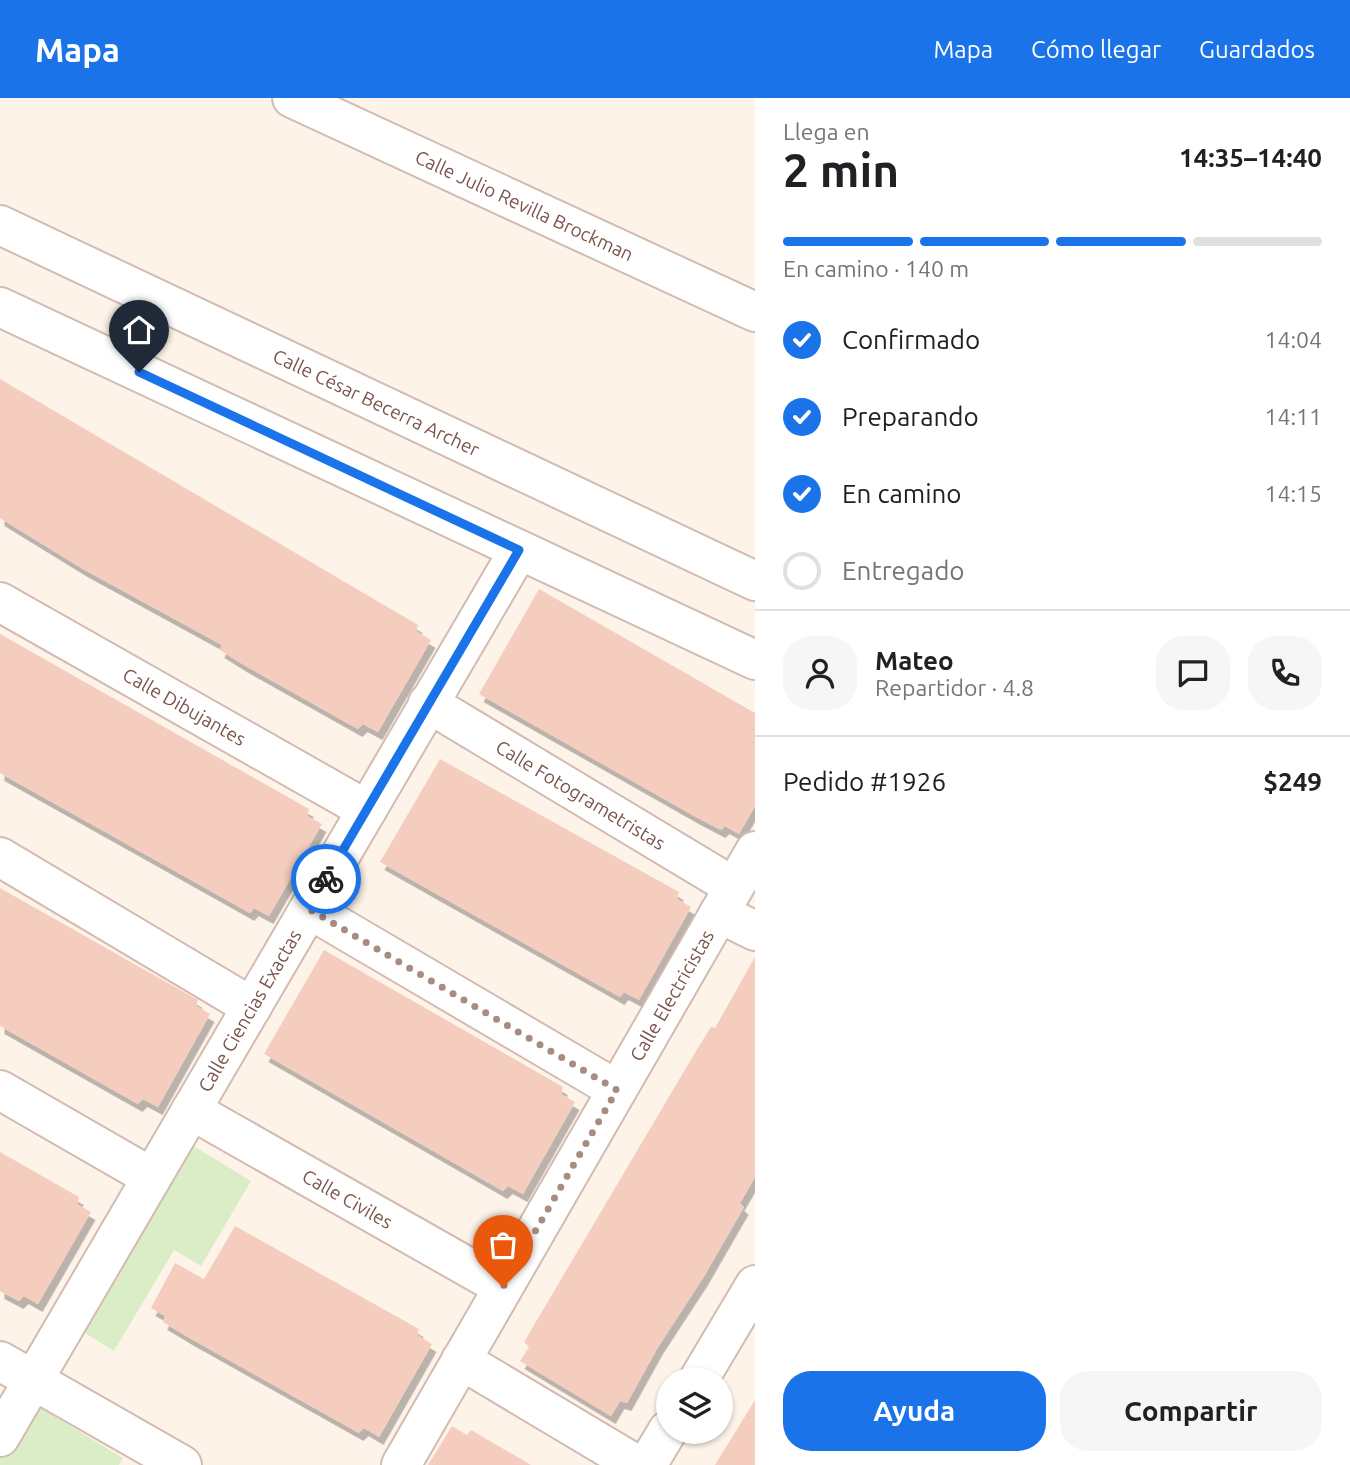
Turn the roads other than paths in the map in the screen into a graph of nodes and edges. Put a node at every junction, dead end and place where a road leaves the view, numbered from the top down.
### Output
1 (292, 98) edge
2 (0, 225) edge
3 (0, 307) edge
4 (755, 312) edge
5 (519, 550) junction
6 (755, 581) edge
7 (0, 602) edge
8 (755, 660) edge
9 (428, 703) junction
10 (367, 810) junction
11 (755, 851) edge
12 (0, 857) edge
13 (727, 900) junction
14 (309, 909) junction
15 (755, 931) edge
16 (252, 1007) junction
17 (0, 1090) edge
18 (617, 1090) junction
19 (191, 1110) junction
20 (151, 1177) junction
21 (755, 1285) edge
22 (503, 1287) junction
23 (461, 1360) junction
24 (0, 1361) edge
25 (706, 1367) edge
26 (32, 1382) junction
27 (0, 1437) edge
28 (660, 1444) edge
29 (182, 1465) edge
30 (401, 1465) edge
31 (636, 1465) edge
32 (647, 1465) edge

1 - 4 street, Calle Julio Revilla Brockman
2 - 6 street, Calle César Becerra Archer
3 - 5 street
5 - 8 street
5 - 9 street, Calle Ciencias Exactas
7 - 10 street, Calle Dibujantes
9 - 10 street, Calle Ciencias Exactas
9 - 13 street, Calle Fotogrametristas
10 - 14 street, Calle Ciencias Exactas
11 - 13 street, Calle Electricistas
12 - 16 street
13 - 15 street, Calle Fotogrametristas
13 - 18 street, Calle Electricistas
14 - 16 street, Calle Ciencias Exactas
14 - 18 street
16 - 19 street, Calle Ciencias Exactas
17 - 20 street
18 - 22 street, Calle Electricistas
19 - 20 street, Calle Ciencias Exactas
19 - 22 street, Calle Civiles
20 - 26 street, Calle Ciencias Exactas
21 - 25 street
22 - 23 street, Calle Electricistas
23 - 30 street, Calle Electricistas
23 - 31 street
24 - 26 street
26 - 27 street, Calle Ciencias Exactas
26 - 29 street
28 - 32 street

